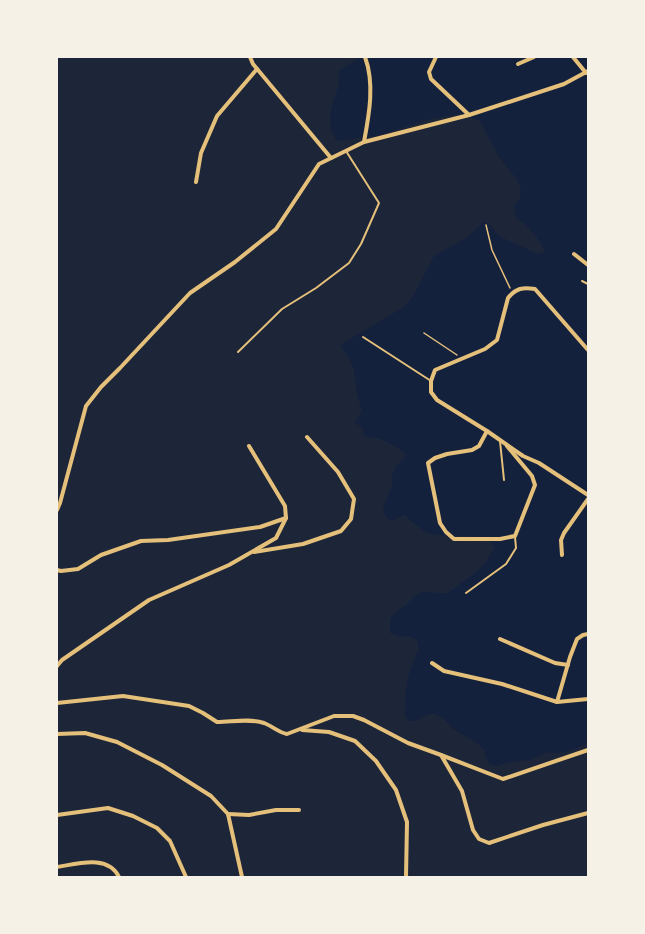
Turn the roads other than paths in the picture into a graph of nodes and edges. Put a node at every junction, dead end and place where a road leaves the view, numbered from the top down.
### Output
1 (250, 57) edge
2 (365, 57) edge
3 (436, 57) edge
4 (534, 57) edge
5 (574, 57) edge
6 (518, 64) dead end
7 (257, 69) junction
8 (587, 72) edge
9 (469, 115) junction
10 (364, 142) junction
11 (346, 151) junction
12 (331, 158) junction
13 (196, 182) dead end
14 (574, 254) dead end
15 (588, 265) edge
16 (582, 281) dead end
17 (588, 284) edge
18 (363, 337) dead end
19 (588, 350) edge
20 (238, 352) dead end
21 (431, 381) junction
22 (487, 431) junction
23 (307, 437) dead end
24 (501, 440) junction
25 (249, 446) dead end
26 (504, 480) dead end
27 (588, 495) edge
28 (588, 499) edge
29 (57, 510) edge
30 (286, 518) junction
31 (515, 536) junction
32 (250, 553) junction
33 (562, 555) dead end
34 (57, 570) edge
35 (466, 593) dead end
36 (588, 634) edge
37 (500, 640) dead end
38 (432, 663) dead end
39 (568, 665) junction
40 (57, 666) edge
41 (588, 699) edge
42 (57, 702) edge
43 (557, 702) junction
44 (300, 730) junction
45 (57, 734) edge
46 (588, 750) edge
47 (441, 755) junction
48 (299, 810) dead end
49 (588, 813) edge
50 (228, 814) junction
51 (57, 815) edge
52 (57, 867) edge
53 (119, 877) edge
54 (186, 877) edge
55 (242, 877) edge
56 (406, 877) edge

1 - 7 street
2 - 10 street
3 - 9 street
4 - 6 street
5 - 8 street
7 - 12 street
7 - 13 street
8 - 9 street
9 - 10 street
10 - 11 street
11 - 12 street
11 - 20 lane
12 - 29 street
14 - 15 street
16 - 17 lane
18 - 21 lane
19 - 21 street
21 - 22 street
22 - 24 street
22 - 31 street
23 - 32 street
24 - 26 lane
24 - 27 street
24 - 31 street
25 - 30 street
28 - 33 street
30 - 32 street
30 - 34 street
31 - 35 lane
32 - 40 street
36 - 39 street
37 - 39 street
38 - 43 street
39 - 43 street
41 - 43 street
42 - 44 street
44 - 47 street
44 - 56 street
45 - 50 street
46 - 47 street
47 - 49 street
48 - 50 street
50 - 55 street
51 - 54 street
52 - 53 street

